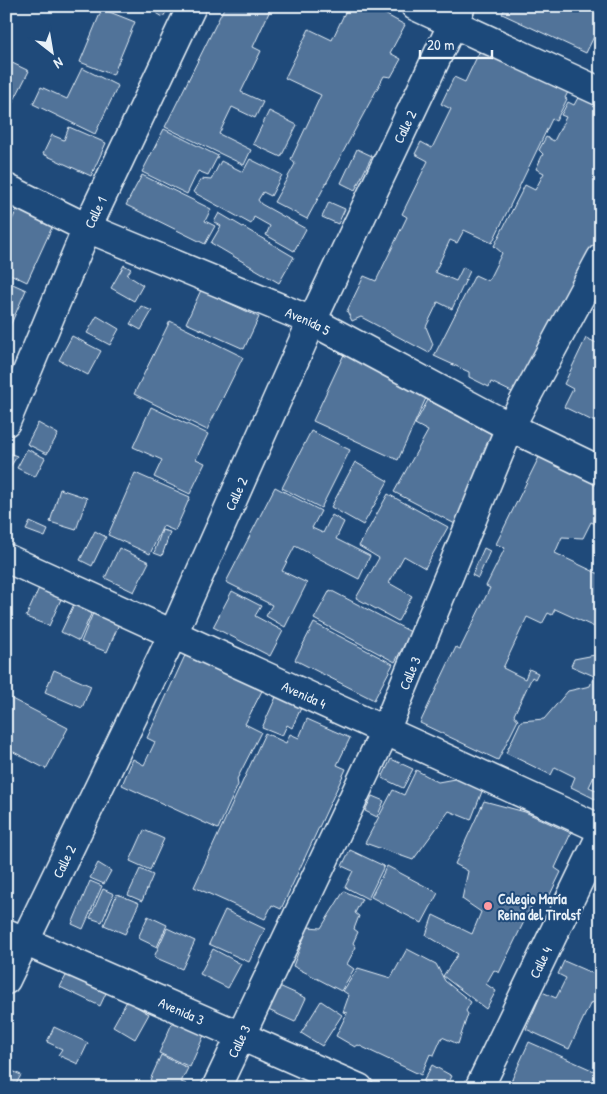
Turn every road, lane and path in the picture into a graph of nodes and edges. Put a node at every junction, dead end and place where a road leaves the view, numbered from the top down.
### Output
1 (192, 6) edge
2 (415, 6) edge
3 (457, 15) edge
4 (601, 92) edge
5 (6, 188) edge
6 (87, 228) junction
7 (601, 258) edge
8 (312, 320) junction
9 (6, 422) edge
10 (510, 427) junction
11 (601, 471) edge
12 (6, 558) edge
13 (173, 634) junction
14 (385, 731) junction
15 (601, 829) edge
16 (601, 835) edge
17 (15, 937) edge
18 (6, 980) edge
19 (240, 1036) junction
20 (216, 1088) edge
21 (359, 1088) edge
22 (479, 1088) edge

1 - 6 street, Calle 1
2 - 3 street
3 - 4 street
3 - 8 street, Calle 2
5 - 6 street, Avenida 5
6 - 8 street, Avenida 5
6 - 9 street, Calle 1
7 - 10 street, Calle 3
8 - 10 street, Avenida 5
8 - 13 street, Calle 2
10 - 11 street, Avenida 5
10 - 14 street, Calle 3
12 - 13 street, Avenida 4
13 - 14 street, Avenida 4
13 - 17 street, Calle 2
14 - 15 street, Avenida 4
14 - 19 street, Calle 3
16 - 22 street, Calle 4
17 - 18 street, Calle 2
17 - 19 street, Avenida 3
19 - 20 street, Calle 3
19 - 21 street, Avenida 3

